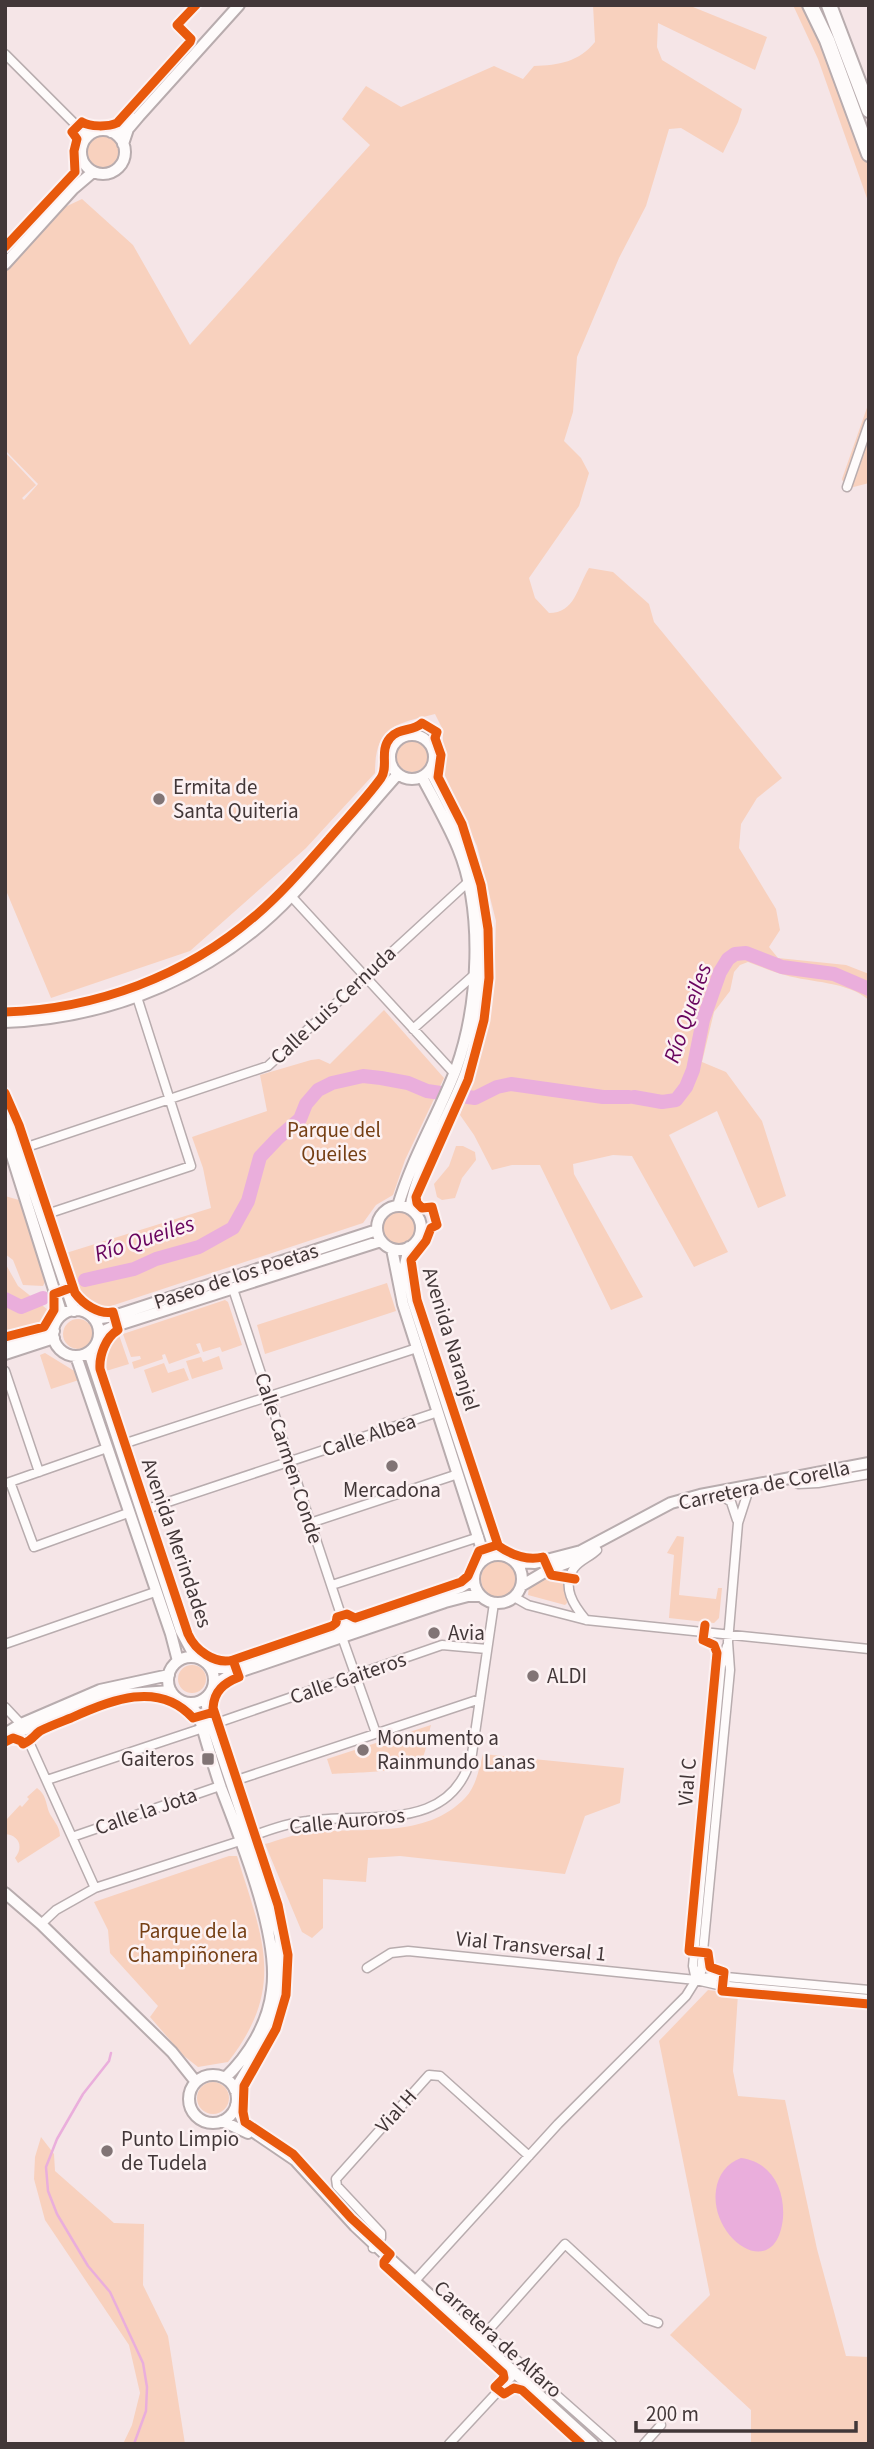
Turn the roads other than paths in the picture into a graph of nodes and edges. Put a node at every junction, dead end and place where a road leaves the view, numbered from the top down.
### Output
1 (234, 5) edge
2 (239, 5) edge
3 (810, 5) edge
4 (831, 5) edge
5 (5, 54) edge
6 (869, 110) edge
7 (111, 132) junction
8 (88, 136) junction
9 (123, 144) junction
10 (869, 154) edge
11 (84, 164) junction
12 (93, 172) junction
13 (5, 256) edge
14 (5, 264) edge
15 (869, 422) edge
16 (847, 486) dead end
17 (396, 772) junction
18 (426, 773) junction
19 (467, 883) junction
20 (291, 896) junction
21 (475, 974) junction
22 (364, 976) junction
23 (137, 997) junction
24 (5, 1020) edge
25 (413, 1029) junction
26 (460, 1072) junction
27 (171, 1100) junction
28 (5, 1107) edge
29 (444, 1110) junction
30 (5, 1134) edge
31 (21, 1149) junction
32 (398, 1206) junction
33 (410, 1209) junction
34 (53, 1212) dead end
35 (379, 1235) junction
36 (409, 1247) junction
37 (392, 1249) junction
38 (233, 1289) junction
39 (74, 1311) junction
40 (62, 1315) junction
41 (94, 1319) junction
42 (99, 1333) junction
43 (54, 1335) junction
44 (5, 1345) edge
45 (417, 1348) junction
46 (89, 1352) junction
47 (5, 1354) edge
48 (76, 1356) junction
49 (5, 1371) edge
50 (269, 1396) junction
51 (438, 1412) junction
52 (120, 1445) junction
53 (107, 1448) junction
54 (289, 1461) junction
55 (869, 1463) edge
56 (38, 1472) junction
57 (869, 1472) edge
58 (458, 1474) junction
59 (7, 1483) edge
60 (748, 1492) junction
61 (724, 1497) junction
62 (141, 1511) junction
63 (128, 1513) junction
64 (738, 1522) junction
65 (310, 1523) junction
66 (479, 1536) junction
67 (597, 1550) junction
68 (500, 1555) junction
69 (485, 1559) junction
70 (515, 1562) junction
71 (474, 1579) junction
72 (332, 1585) junction
73 (521, 1586) junction
74 (155, 1592) junction
75 (481, 1596) junction
76 (514, 1597) junction
77 (494, 1603) junction
78 (586, 1620) junction
79 (343, 1632) junction
80 (728, 1639) junction
81 (5, 1644) edge
82 (486, 1649) junction
83 (869, 1650) edge
84 (195, 1657) junction
85 (178, 1661) junction
86 (210, 1666) junction
87 (169, 1675) junction
88 (355, 1676) junction
89 (214, 1685) junction
90 (171, 1691) junction
91 (205, 1698) junction
92 (480, 1699) junction
93 (189, 1703) junction
94 (5, 1707) edge
95 (42, 1723) junction
96 (207, 1727) junction
97 (12, 1732) edge
98 (376, 1734) junction
99 (29, 1742) junction
100 (47, 1780) junction
101 (226, 1784) junction
102 (72, 1837) junction
103 (245, 1839) junction
104 (95, 1888) junction
105 (5, 1893) edge
106 (41, 1924) junction
107 (367, 1968) dead end
108 (696, 1980) junction
109 (869, 1990) edge
110 (869, 1999) edge
111 (225, 2078) junction
112 (196, 2082) junction
113 (235, 2090) junction
114 (236, 2105) junction
115 (222, 2121) junction
116 (529, 2156) junction
117 (374, 2247) junction
118 (413, 2282) junction
119 (657, 2323) dead end
120 (480, 2339) junction
121 (514, 2374) junction
122 (662, 2425) dead end
123 (449, 2444) edge
124 (587, 2444) edge
125 (593, 2444) edge
126 (612, 2444) edge
127 (644, 2444) edge

1 - 7 main road
2 - 9 main road
3 - 10 highway
4 - 6 highway
5 - 8 street
7 - 8 main road
7 - 9 main road
8 - 11 main road
9 - 12 main road
11 - 12 main road
11 - 13 main road
12 - 14 main road
15 - 16 street
17 - 18 main road
17 - 18 main road
17 - 20 main road
17 - 24 main road
18 - 19 main road
18 - 26 main road
19 - 21 main road
19 - 22 street, Calle Luis Cernuda
20 - 22 street
20 - 23 main road
21 - 25 street
21 - 26 main road
22 - 25 street
22 - 27 street, Calle Luis Cernuda
23 - 24 main road
23 - 27 street
25 - 26 street
26 - 29 main road
27 - 31 street, Calle Luis Cernuda
27 - 34 street
28 - 31 main road
29 - 32 main road
29 - 33 main road
30 - 40 main road
31 - 39 main road
32 - 33 main road
32 - 35 main road
33 - 36 main road
35 - 37 main road
35 - 38 main road, Paseo de los Poetas
35 - 41 main road, Paseo de los Poetas
36 - 37 main road
36 - 68 main road, Avenida Naranjel
37 - 45 main road, Avenida Naranjel
38 - 42 main road, Paseo de los Poetas
38 - 50 street, Calle Carmen Conde
39 - 40 main road
39 - 41 main road
40 - 43 main road
41 - 42 main road
42 - 46 main road
43 - 44 main road
43 - 47 main road
43 - 48 main road
45 - 50 street
45 - 51 main road, Avenida Naranjel
46 - 48 main road
46 - 52 main road, Avenida Merindades
48 - 53 main road, Avenida Merindades
49 - 56 street
50 - 52 street
50 - 54 street, Calle Carmen Conde
51 - 54 street, Calle Albea
51 - 58 main road, Avenida Naranjel
52 - 62 main road, Avenida Merindades
53 - 56 street
53 - 63 main road, Avenida Merindades
54 - 62 street, Calle Albea
54 - 65 street, Calle Carmen Conde
55 - 70 main road, Carretera de Corella
56 - 59 street
57 - 60 main road, Carretera de Corella
58 - 65 street
58 - 66 main road, Avenida Naranjel
59 - 63 street
60 - 61 main road, Carretera de Corella
60 - 64 street, Vial C
61 - 64 street
61 - 67 main road, Carretera de Corella
62 - 84 main road, Avenida Merindades
63 - 74 main road, Avenida Merindades
64 - 80 street, Vial C
65 - 72 street, Calle Carmen Conde
66 - 69 main road, Avenida Naranjel
66 - 72 street
67 - 73 main road, Carretera de Corella
67 - 78 street
68 - 69 main road
68 - 70 main road
69 - 71 main road
70 - 73 main road
71 - 75 main road
71 - 79 main road
72 - 79 street, Calle Carmen Conde
73 - 76 main road
74 - 81 street
74 - 85 main road, Avenida Merindades
75 - 77 main road
75 - 79 main road
76 - 77 main road
76 - 78 street
77 - 82 street, Calle Auroros
78 - 80 street
79 - 86 main road
79 - 88 street, Calle Carmen Conde
79 - 89 main road
80 - 83 street
80 - 108 street, Vial C
82 - 88 street, Calle Gaiteros
82 - 92 street, Calle Auroros
84 - 85 main road
84 - 86 main road
85 - 87 main road
86 - 89 main road
87 - 90 main road
87 - 97 main road
88 - 96 street, Calle Gaiteros
88 - 98 street, Calle Carmen Conde
89 - 91 main road
90 - 93 main road
90 - 95 main road
91 - 93 main road
91 - 96 main road
92 - 98 street, Calle la Jota
92 - 103 street, Calle Auroros
93 - 96 main road
94 - 97 street
95 - 97 main road
95 - 99 street
96 - 100 street, Calle Gaiteros
96 - 101 main road
97 - 99 street
98 - 101 street, Calle la Jota
99 - 100 street
100 - 102 street
101 - 102 street, Calle la Jota
101 - 103 main road
102 - 104 street
103 - 104 street, Calle Auroros
103 - 111 main road
103 - 113 main road
104 - 106 street, Calle Auroros
105 - 106 main road
106 - 112 main road
107 - 108 street, Vial Transversal 1
108 - 109 street, Vial Transversal 1
108 - 110 street, Vial Transversal 1
108 - 116 street
111 - 112 main road
111 - 113 main road
112 - 115 main road
113 - 114 main road
114 - 115 main road
114 - 117 main road, Carretera de Alfaro
115 - 117 main road, Carretera de Alfaro
116 - 117 street, Vial H
116 - 118 street
117 - 118 main road, Carretera de Alfaro
118 - 120 main road, Carretera de Alfaro
119 - 120 street
120 - 121 main road, Carretera de Alfaro
120 - 126 street
121 - 123 street
121 - 124 main road, Carretera de Alfaro
121 - 125 main road, Carretera de Alfaro
122 - 127 street

